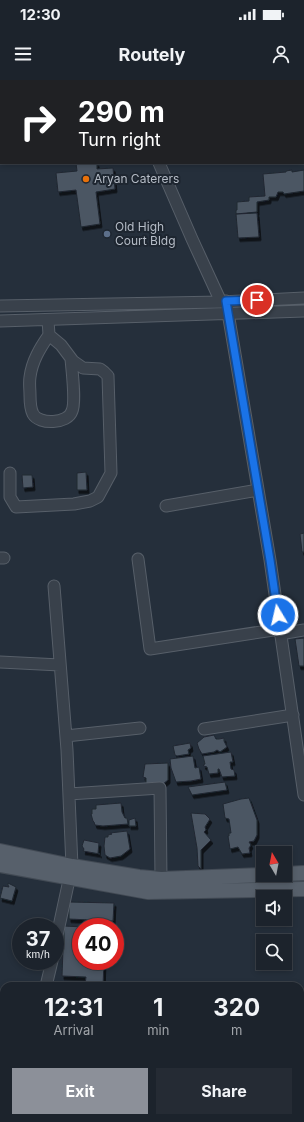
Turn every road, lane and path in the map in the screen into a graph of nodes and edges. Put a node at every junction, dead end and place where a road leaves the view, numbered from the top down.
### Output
1 (159, 164) edge
2 (304, 298) edge
3 (224, 302) junction
4 (0, 306) edge
5 (304, 311) edge
6 (228, 314) junction
7 (48, 320) junction
8 (0, 321) edge
9 (49, 335) junction
10 (71, 359) junction
11 (10, 473) dead end
12 (258, 490) junction
13 (166, 506) dead end
14 (138, 559) dead end
15 (54, 586) dead end
16 (304, 630) edge
17 (280, 631) junction
18 (0, 662) edge
19 (60, 665) junction
20 (293, 715) junction
21 (140, 728) dead end
22 (204, 729) dead end
23 (66, 736) junction
24 (69, 794) junction
25 (304, 795) edge
26 (2, 862) edge
27 (71, 872) junction
28 (304, 873) edge
29 (292, 874) edge
30 (256, 875) edge
31 (161, 878) junction
32 (304, 889) edge
33 (61, 918) edge
34 (50, 970) edge
35 (47, 982) edge

1 - 3 street
2 - 3 street
3 - 4 street
3 - 6 street
5 - 6 street
6 - 7 street
6 - 12 street
7 - 8 street
7 - 9 street
9 - 10 street
9 - 10 street
10 - 11 street
12 - 13 street
12 - 17 street
14 - 17 street
15 - 19 street
16 - 17 street
17 - 20 street
18 - 19 street
19 - 23 street
20 - 22 street
20 - 25 street
21 - 23 street
23 - 24 street
24 - 27 street
24 - 31 street
26 - 27 main road
27 - 31 main road
27 - 32 main road
27 - 33 street
28 - 29 main road
30 - 31 main road
34 - 35 street

